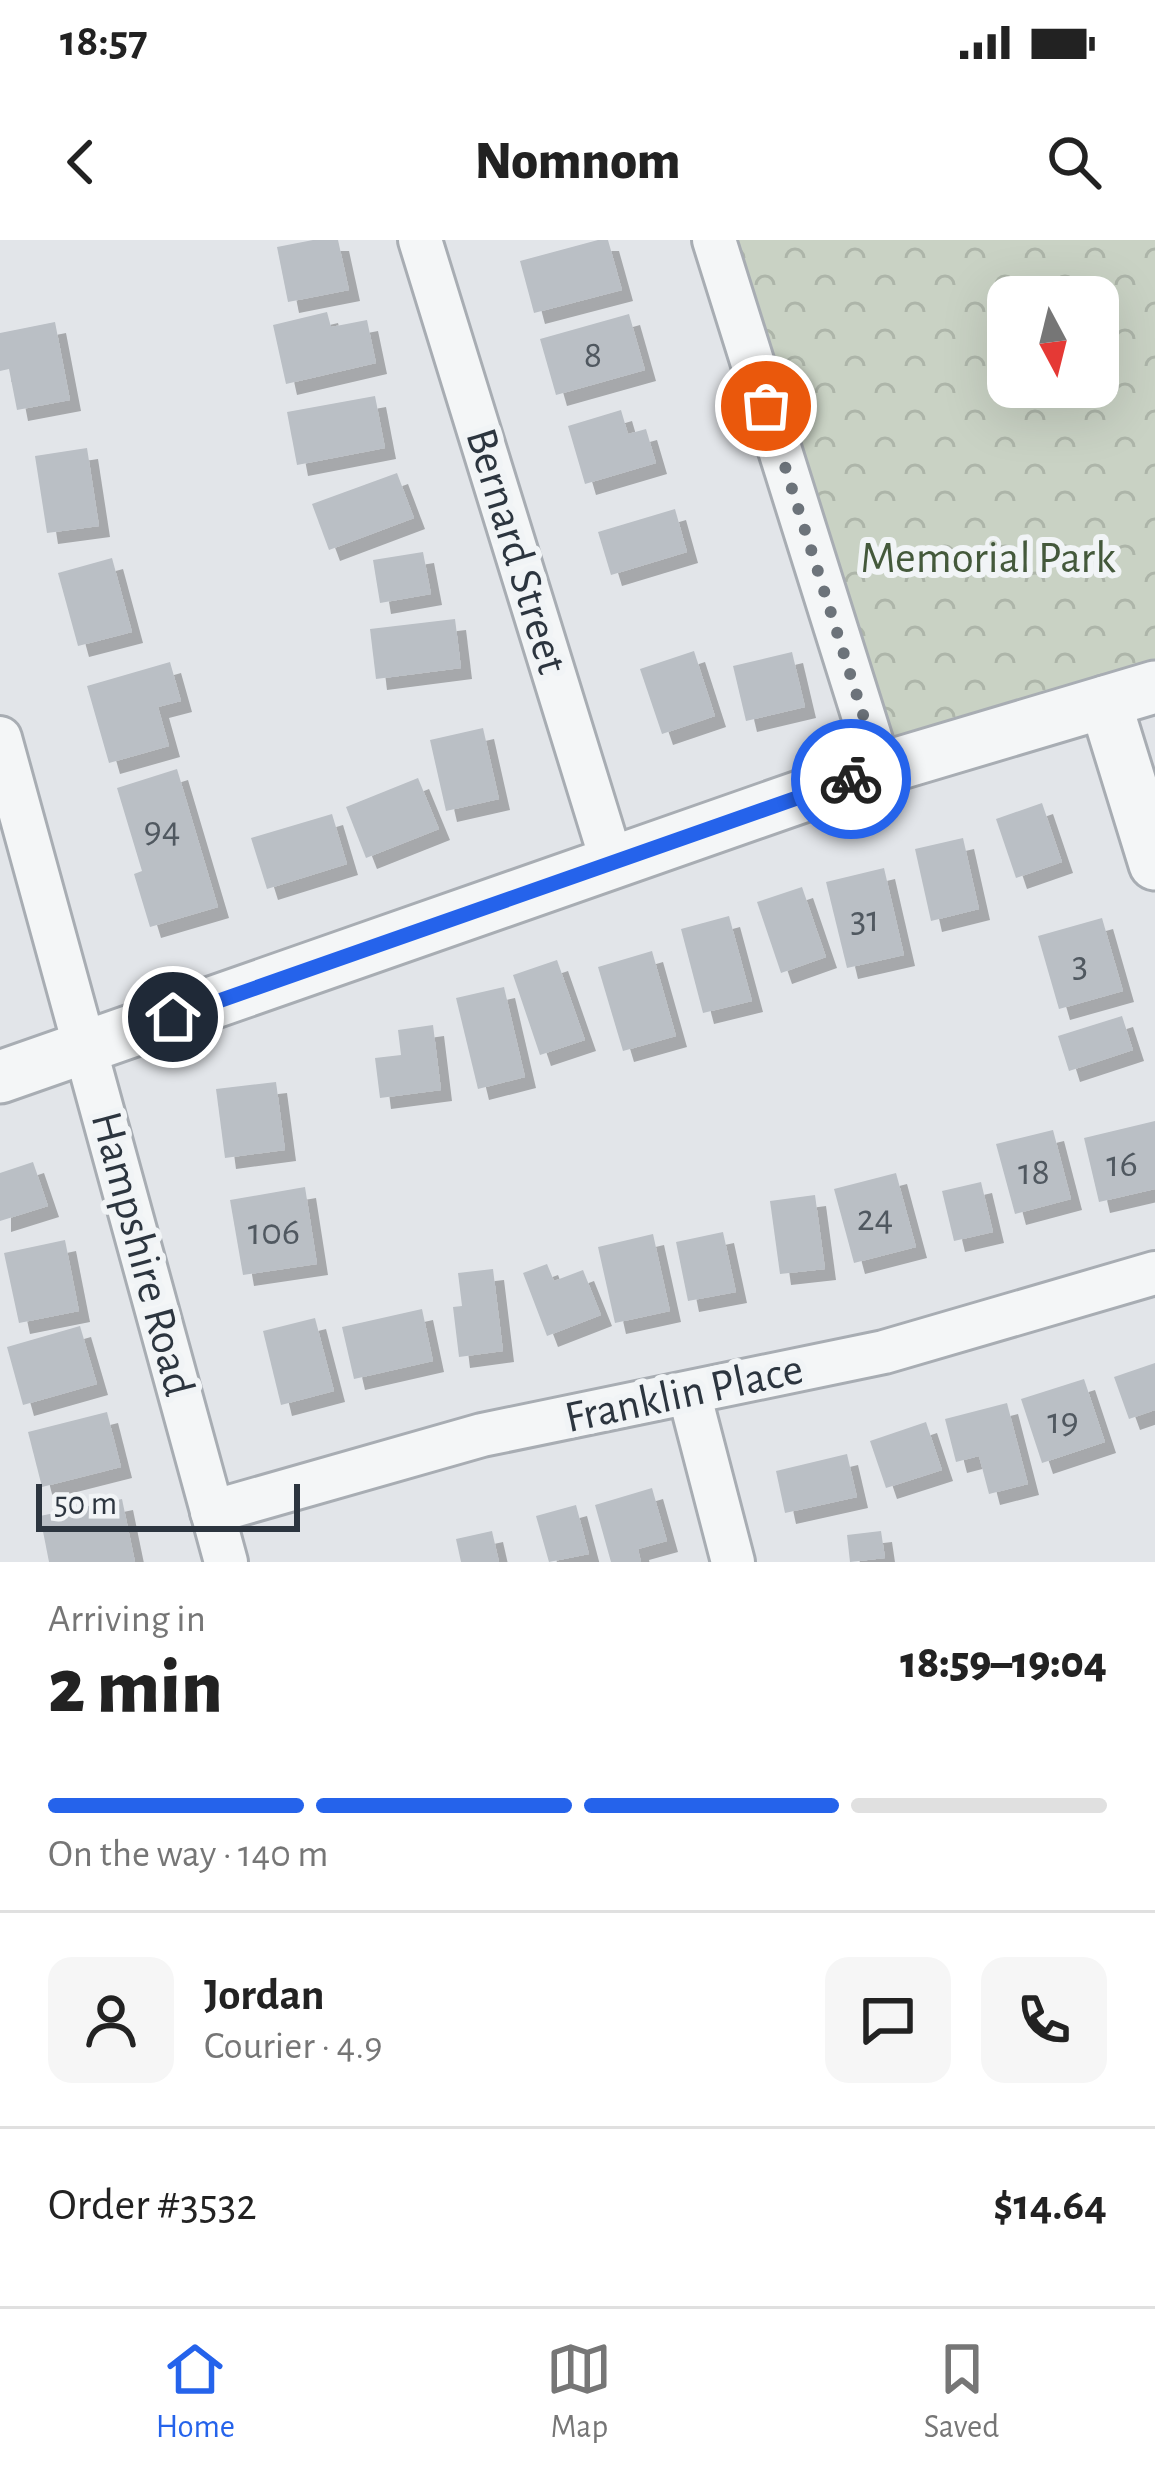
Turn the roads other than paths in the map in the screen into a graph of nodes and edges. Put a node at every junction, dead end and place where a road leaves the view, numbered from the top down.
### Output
1 (420, 240) edge
2 (714, 240) edge
3 (1155, 687) edge
4 (1106, 702) junction
5 (0, 738) edge
6 (880, 769) junction
7 (613, 862) junction
8 (1155, 864) edge
9 (86, 1048) junction
10 (0, 1077) edge
11 (1155, 1273) edge
12 (689, 1393) junction
13 (212, 1511) junction
14 (226, 1562) edge
15 (734, 1562) edge

1 - 7 street, Bernard Street
2 - 6 street
3 - 4 street
4 - 6 street
4 - 8 street
5 - 9 street, Hampshire Road
6 - 7 street
7 - 9 street
9 - 10 street
9 - 13 street, Hampshire Road
11 - 12 street, Franklin Place
12 - 13 street, Franklin Place
12 - 15 street
13 - 14 street, Hampshire Road

